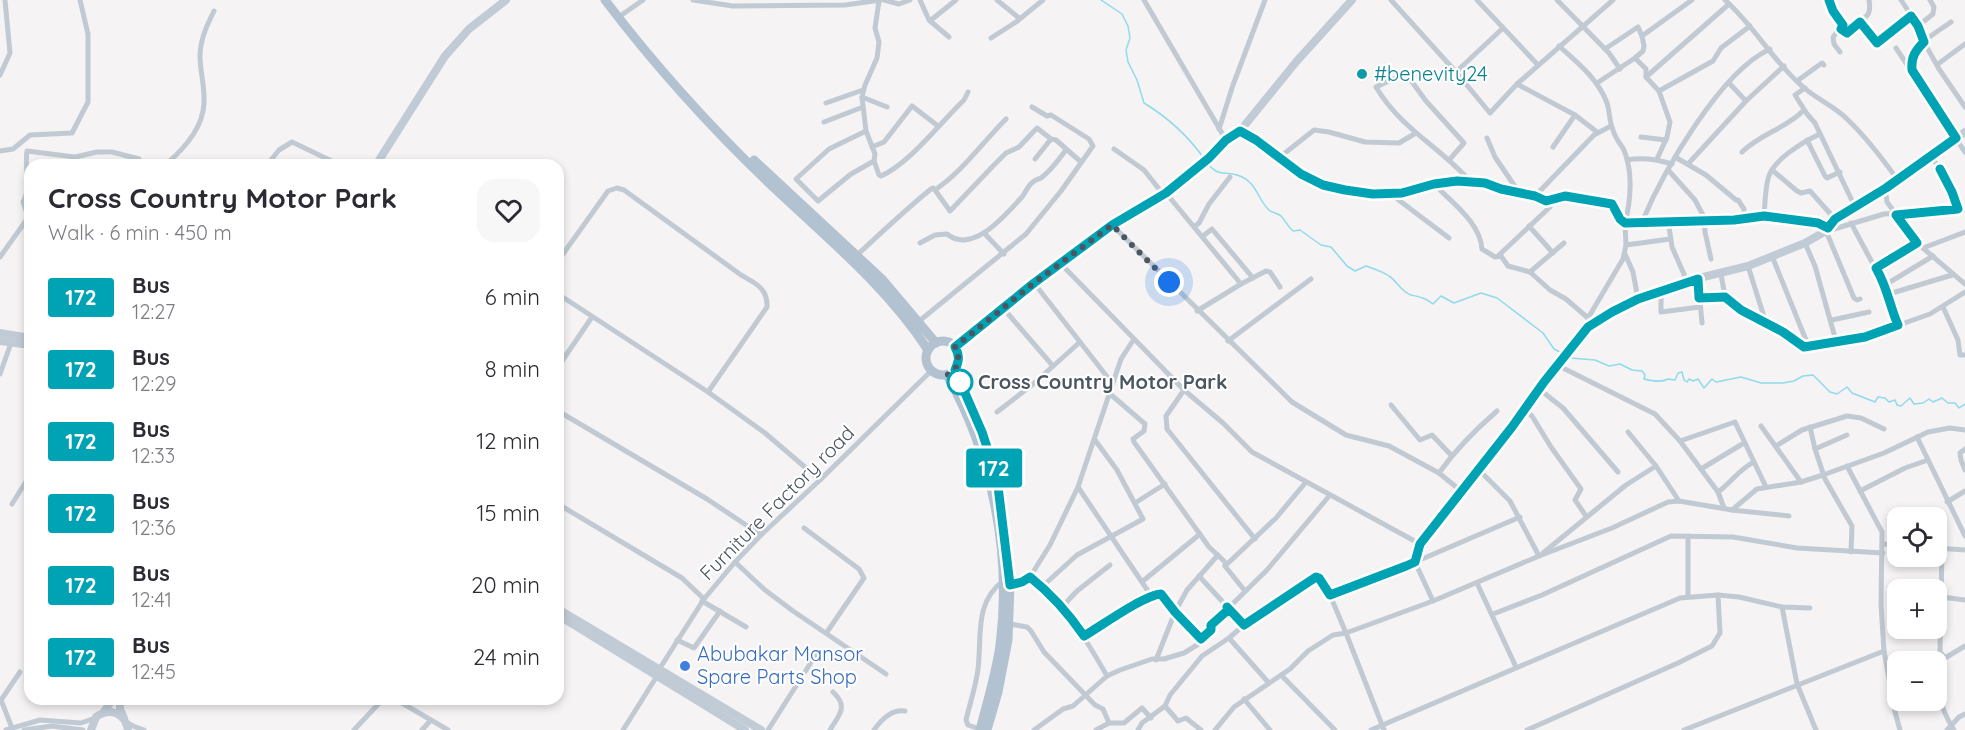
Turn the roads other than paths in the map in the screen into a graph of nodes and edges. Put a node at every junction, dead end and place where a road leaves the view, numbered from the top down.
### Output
1 (5, 0) edge
2 (80, 0) edge
3 (506, 0) edge
4 (605, 0) edge
5 (612, 0) edge
6 (644, 0) edge
7 (693, 0) edge
8 (881, 0) edge
9 (910, 0) edge
10 (920, 0) edge
11 (956, 0) edge
12 (997, 0) edge
13 (1043, 0) edge
14 (1144, 0) edge
15 (1265, 0) edge
16 (1352, 0) edge
17 (1391, 0) edge
18 (1477, 0) edge
19 (1557, 0) edge
20 (1613, 0) edge
21 (1692, 0) edge
22 (1829, 0) edge
23 (1869, 0) edge
24 (1901, 0) edge
25 (1930, 0) edge
26 (1727, 2) edge
27 (771, 3) edge
28 (845, 3) edge
29 (214, 11) dead end
30 (623, 14) junction
31 (1911, 16) junction
32 (1019, 18) junction
33 (931, 20) junction
34 (1860, 22) junction
35 (1951, 22) dead end
36 (1750, 26) junction
37 (1918, 26) junction
38 (1503, 28) junction
39 (1583, 28) junction
40 (1841, 29) junction
41 (1642, 36) junction
42 (949, 37) dead end
43 (991, 38) dead end
44 (1924, 42) junction
45 (1965, 44) edge
46 (1559, 46) junction
47 (1896, 48) dead end
48 (1605, 49) junction
49 (1770, 49) junction
50 (1840, 52) dead end
51 (1635, 58) junction
52 (1938, 64) junction
53 (1538, 65) junction
54 (1824, 65) dead end
55 (1784, 66) junction
56 (1620, 69) junction
57 (1912, 70) junction
58 (1456, 72) junction
59 (0, 75) edge
60 (1646, 77) junction
61 (1797, 81) junction
62 (1597, 83) junction
63 (1729, 83) junction
64 (1517, 84) junction
65 (1805, 88) junction
66 (863, 90) junction
67 (1659, 91) junction
68 (968, 92) dead end
69 (862, 97) junction
70 (1746, 101) junction
71 (826, 103) dead end
72 (863, 107) junction
73 (887, 107) dead end
74 (1032, 107) dead end
75 (1965, 107) edge
76 (1804, 110) junction
77 (1575, 115) junction
78 (1006, 119) dead end
79 (824, 122) dead end
80 (938, 126) junction
81 (1611, 126) junction
82 (1220, 129) junction
83 (866, 131) junction
84 (1240, 131) junction
85 (1597, 132) junction
86 (1965, 132) edge
87 (1416, 134) junction
88 (1820, 134) junction
89 (1641, 137) dead end
90 (1487, 138) dead end
91 (1956, 138) junction
92 (1051, 139) junction
93 (1226, 140) junction
94 (1666, 140) junction
95 (1807, 140) junction
96 (872, 147) junction
97 (1552, 147) dead end
98 (1114, 149) dead end
99 (1066, 150) junction
100 (0, 151) edge
101 (1742, 152) dead end
102 (1965, 152) edge
103 (1676, 157) junction
104 (1932, 157) junction
105 (1280, 158) junction
106 (26, 159) edge
107 (139, 159) edge
108 (172, 159) edge
109 (272, 159) edge
110 (327, 159) edge
111 (382, 159) edge
112 (1035, 159) dead end
113 (1450, 159) junction
114 (1657, 159) junction
115 (1627, 160) junction
116 (874, 161) junction
117 (1082, 162) junction
118 (1672, 164) junction
119 (1688, 164) junction
120 (1772, 170) junction
121 (1669, 171) junction
122 (1840, 172) junction
123 (1230, 177) dead end
124 (1898, 179) junction
125 (1471, 182) junction
126 (1434, 184) junction
127 (1886, 188) junction
128 (935, 190) junction
129 (1518, 191) junction
130 (1165, 194) junction
131 (1391, 194) junction
132 (1535, 196) junction
133 (1550, 200) junction
134 (1855, 207) junction
135 (1962, 209) edge
136 (1896, 215) junction
137 (1764, 216) junction
138 (1744, 219) junction
139 (1835, 219) junction
140 (1668, 220) junction
141 (1705, 220) junction
142 (24, 222) edge
143 (1642, 222) junction
144 (1625, 223) junction
145 (1851, 223) junction
146 (1112, 225) junction
147 (1194, 226) junction
148 (1529, 226) junction
149 (1827, 230) junction
150 (1965, 232) edge
151 (984, 233) junction
152 (1203, 236) junction
153 (1449, 238) dead end
154 (1670, 239) junction
155 (920, 243) dead end
156 (1564, 243) dead end
157 (1805, 243) junction
158 (1917, 243) junction
159 (1626, 245) junction
160 (1923, 248) junction
161 (564, 253) edge
162 (1553, 253) junction
163 (1004, 254) junction
164 (1624, 254) junction
165 (1499, 255) junction
166 (0, 256) edge
167 (856, 256) junction
168 (1772, 256) junction
169 (1933, 256) junction
170 (1711, 258) dead end
171 (1060, 263) junction
172 (1748, 266) junction
173 (1876, 268) junction
174 (1530, 272) junction
175 (1721, 274) junction
176 (1952, 274) junction
177 (1253, 278) junction
178 (1311, 279) dead end
179 (1698, 279) junction
180 (1687, 281) junction
181 (1034, 283) junction
182 (1241, 284) junction
183 (1965, 284) edge
184 (1885, 285) junction
185 (1280, 287) dead end
186 (1661, 291) junction
187 (1965, 292) edge
188 (1889, 294) junction
189 (1725, 297) junction
190 (564, 298) edge
191 (1699, 298) junction
192 (1638, 299) junction
193 (1860, 299) dead end
194 (1943, 307) junction
195 (1003, 308) junction
196 (1700, 308) junction
197 (1197, 310) junction
198 (1869, 312) dead end
199 (592, 317) junction
200 (1832, 320) junction
201 (918, 322) junction
202 (1588, 323) junction
203 (1702, 323) dead end
204 (1767, 323) junction
205 (1898, 325) junction
206 (0, 333) edge
207 (24, 337) edge
208 (1134, 339) junction
209 (0, 341) edge
210 (1228, 341) junction
211 (1836, 341) junction
212 (1080, 342) junction
213 (11, 343) junction
214 (936, 343) junction
215 (24, 344) edge
216 (1808, 345) junction
217 (955, 347) junction
218 (928, 350) junction
219 (1965, 355) edge
220 (564, 358) edge
221 (1557, 365) junction
222 (1053, 366) junction
223 (931, 371) junction
224 (951, 372) junction
225 (0, 374) edge
226 (1112, 383) junction
227 (1539, 389) junction
228 (1184, 390) junction
229 (708, 392) junction
230 (1109, 393) junction
231 (1391, 405) dead end
232 (1524, 410) junction
233 (1497, 411) dead end
234 (997, 412) dead end
235 (564, 415) edge
236 (1761, 426) dead end
237 (1810, 427) junction
238 (1884, 429) dead end
239 (1965, 430) edge
240 (1628, 432) dead end
241 (1847, 435) dead end
242 (1917, 437) junction
243 (1095, 440) junction
244 (1680, 441) junction
245 (1744, 443) junction
246 (1776, 446) junction
247 (1815, 448) junction
248 (1965, 449) edge
249 (1451, 455) junction
250 (1928, 460) junction
251 (1754, 462) junction
252 (1656, 466) junction
253 (1847, 466) junction
254 (1478, 469) junction
255 (1701, 469) junction
256 (1965, 470) edge
257 (1618, 472) dead end
258 (1438, 473) junction
259 (1823, 475) junction
260 (820, 480) junction
261 (1306, 482) junction
262 (1801, 482) junction
263 (1165, 484) junction
264 (24, 485) edge
265 (1078, 487) junction
266 (1766, 487) junction
267 (1461, 491) junction
268 (1860, 491) junction
269 (1965, 491) edge
270 (1718, 492) junction
271 (1330, 495) junction
272 (1679, 501) junction
273 (1947, 502) junction
274 (1135, 503) junction
275 (12, 504) dead end
276 (564, 508) edge
277 (1724, 508) junction
278 (1732, 510) junction
279 (1586, 516) junction
280 (1789, 516) dead end
281 (1520, 517) junction
282 (804, 528) dead end
283 (1200, 534) junction
284 (760, 535) junction
285 (1688, 536) junction
286 (1965, 536) edge
287 (1113, 537) junction
288 (1255, 539) junction
289 (1420, 544) junction
290 (1883, 544) junction
291 (1887, 544) edge
292 (1947, 549) edge
293 (1965, 550) edge
294 (1851, 552) junction
295 (1883, 553) junction
296 (1218, 555) junction
297 (1539, 556) junction
298 (735, 562) junction
299 (1415, 562) junction
300 (1110, 565) dead end
301 (1225, 566) junction
302 (1199, 576) junction
303 (1030, 577) junction
304 (1143, 581) junction
305 (1007, 583) junction
306 (1478, 583) junction
307 (1044, 588) junction
308 (1245, 591) junction
309 (1330, 595) junction
310 (1718, 595) junction
311 (1152, 597) junction
312 (1688, 597) junction
313 (1947, 598) edge
314 (703, 600) junction
315 (1965, 600) edge
316 (1433, 601) junction
317 (1227, 607) junction
318 (1782, 607) junction
319 (1061, 608) junction
320 (1810, 608) dead end
321 (720, 611) junction
322 (1175, 612) junction
323 (564, 613) edge
324 (1493, 614) junction
325 (564, 618) edge
326 (1010, 624) junction
327 (1244, 625) junction
328 (746, 627) dead end
329 (827, 632) junction
330 (1346, 633) junction
331 (1084, 636) junction
332 (1229, 638) junction
333 (1201, 639) junction
334 (677, 640) junction
335 (1965, 646) edge
336 (1884, 651) junction
337 (817, 653) dead end
338 (1947, 657) edge
339 (1156, 660) junction
340 (1515, 667) junction
341 (20, 672) dead end
342 (658, 672) junction
343 (886, 674) dead end
344 (1281, 675) junction
345 (1107, 676) junction
346 (1268, 682) junction
347 (1797, 684) junction
348 (833, 692) dead end
349 (1086, 695) junction
350 (1, 699) edge
351 (1244, 699) junction
352 (108, 705) edge
353 (120, 705) edge
354 (378, 705) edge
355 (413, 705) edge
356 (1165, 706) junction
357 (905, 711) dead end
358 (1945, 711) edge
359 (1965, 714) edge
360 (100, 715) junction
361 (1151, 717) junction
362 (431, 720) junction
363 (126, 723) edge
364 (1109, 723) junction
365 (1700, 723) junction
366 (1383, 728) edge
367 (9, 729) edge
368 (1951, 729) edge
369 (24, 730) edge
370 (83, 730) edge
371 (91, 730) edge
372 (144, 730) edge
373 (354, 730) edge
374 (422, 730) edge
375 (448, 730) edge
376 (623, 730) edge
377 (745, 730) edge
378 (761, 730) edge
379 (768, 730) edge
380 (830, 730) edge
381 (874, 730) edge
382 (982, 730) edge
383 (1034, 730) edge
384 (1096, 730) edge
385 (1138, 730) edge
386 (1201, 730) edge
387 (1215, 730) edge
388 (1270, 730) edge
389 (1335, 730) edge
390 (1371, 730) edge
391 (1527, 730) edge
392 (1684, 730) edge
393 (1703, 730) edge
394 (1816, 730) edge
395 (1900, 730) edge

1 - 59 street
2 - 100 street
3 - 111 street
4 - 218 main road
5 - 30 main road
6 - 30 street
7 - 27 street
8 - 9 street
8 - 28 street
8 - 66 street
10 - 33 street
11 - 33 street
12 - 32 street
13 - 32 street
14 - 82 street
15 - 82 street
16 - 84 street
17 - 58 street
18 - 38 street
19 - 39 street
20 - 39 street
21 - 41 street
22 - 40 street
23 - 34 street
24 - 31 street
25 - 37 street
26 - 36 street
26 - 60 street
27 - 28 street
29 - 108 street
30 - 167 main road
31 - 34 street
31 - 37 street
32 - 43 street
33 - 42 street
34 - 40 street
35 - 44 street
36 - 49 street
36 - 67 street
37 - 44 street
38 - 53 street
38 - 58 street
39 - 46 street
39 - 48 street
40 - 50 street
41 - 48 street
41 - 51 street
44 - 52 street
44 - 57 street
45 - 52 street
46 - 53 street
46 - 62 street
47 - 57 street
48 - 56 street
49 - 55 street
49 - 63 street
51 - 56 street
51 - 60 street
52 - 75 street
53 - 64 street
54 - 61 street
55 - 61 street
55 - 70 street
56 - 62 street
57 - 91 street
58 - 64 street
60 - 67 street
61 - 65 street
62 - 81 street
63 - 70 street
63 - 103 street
64 - 77 street
65 - 76 street
65 - 124 street
66 - 69 street
66 - 71 street
67 - 94 street
68 - 80 street
69 - 72 street
69 - 73 street
70 - 119 street
72 - 79 street
72 - 83 street
74 - 117 street
76 - 88 street
76 - 101 street
77 - 85 street
77 - 97 street
78 - 128 street
80 - 96 street
80 - 116 street
81 - 85 street
81 - 115 street
82 - 93 street
83 - 96 street
83 - 116 street
84 - 93 street
84 - 105 street
85 - 132 street
86 - 91 street
87 - 105 street
87 - 113 street
87 - 113 street
88 - 95 street
88 - 122 street
89 - 94 street
90 - 129 street
91 - 102 street
91 - 104 street
92 - 99 street
92 - 112 street
92 - 128 street
93 - 130 street
94 - 114 street
95 - 120 street
95 - 122 street
96 - 116 street
98 - 130 street
99 - 117 street
99 - 151 street
103 - 118 street
103 - 119 street
104 - 124 street
104 - 135 street
105 - 131 street
106 - 107 street
109 - 110 street
113 - 125 street
114 - 115 street
114 - 118 street
115 - 144 street
117 - 163 street
118 - 121 street
119 - 138 street
120 - 137 street
120 - 139 street
121 - 141 street
121 - 143 street
122 - 134 street
123 - 147 street
124 - 127 street
125 - 126 street
125 - 129 street
126 - 131 street
126 - 165 street
127 - 134 street
127 - 136 street
128 - 167 street
129 - 132 street
130 - 146 street
130 - 147 street
131 - 153 street
132 - 133 street
133 - 144 street
133 - 148 street
134 - 139 street
135 - 136 street
136 - 145 street
136 - 158 street
137 - 138 street
137 - 149 street
138 - 141 street
139 - 149 street
140 - 141 street
140 - 143 street
140 - 154 street
141 - 170 street
142 - 166 street
143 - 144 street
144 - 159 street
145 - 149 street
145 - 173 street
146 - 171 street
146 - 197 street
147 - 152 street
148 - 162 street
148 - 165 street
149 - 157 street
149 - 193 street
150 - 160 street
151 - 155 street
151 - 163 street
152 - 177 street
152 - 182 street
154 - 159 street
154 - 180 street
156 - 162 street
157 - 168 street
157 - 200 street
158 - 160 street
158 - 173 street
159 - 164 street
160 - 169 street
161 - 229 street
162 - 174 street
163 - 201 street
164 - 192 street
164 - 202 street
165 - 174 street
167 - 201 main road
168 - 172 street
168 - 216 street
169 - 176 street
169 - 184 street
171 - 181 street
171 - 208 street
172 - 175 street
172 - 204 street
173 - 184 street
174 - 202 street
175 - 179 street
175 - 189 street
176 - 183 street
176 - 188 street
177 - 182 street
177 - 185 street
178 - 210 street
179 - 180 street
179 - 191 street
180 - 186 street
181 - 195 street
181 - 212 street
182 - 197 street
184 - 188 street
186 - 192 street
186 - 196 street
187 - 194 street
188 - 205 street
189 - 191 street
189 - 204 street
190 - 199 street
191 - 196 street
192 - 202 street
194 - 205 street
194 - 219 street
195 - 217 street
195 - 222 street
196 - 203 street
197 - 210 street
198 - 200 street
199 - 220 street
199 - 229 street
200 - 211 street
201 - 214 main road
202 - 221 street
204 - 216 street
205 - 211 street
206 - 207 street
208 - 226 street
208 - 228 street
209 - 213 street
210 - 258 street
211 - 216 street
212 - 222 street
212 - 226 street
213 - 215 street
213 - 225 street
214 - 217 main road
214 - 218 main road
217 - 224 main road
218 - 223 main road
221 - 227 street
221 - 244 street
222 - 234 street
223 - 224 main road
223 - 260 street, Furniture Factory road
224 - 305 main road
226 - 230 street
227 - 232 street
227 - 257 street
228 - 261 street
228 - 288 street
229 - 260 street
230 - 243 street
230 - 263 street
231 - 249 street
232 - 254 street
232 - 279 street
233 - 249 street
235 - 284 street
236 - 246 street
237 - 238 street
237 - 246 street
237 - 247 street
239 - 242 street
240 - 252 street
241 - 247 street
242 - 250 street
242 - 253 street
243 - 265 street
243 - 274 street
244 - 245 street
244 - 255 street
245 - 251 street
245 - 255 street
246 - 262 street
247 - 259 street
248 - 256 street
249 - 258 street
250 - 268 street
250 - 273 street
251 - 266 street
251 - 270 street
252 - 272 street
252 - 279 street
253 - 259 street
253 - 268 street
254 - 267 street
254 - 281 street
255 - 270 street
258 - 267 street
259 - 262 street
259 - 294 street
260 - 284 street, Furniture Factory road
261 - 271 street
261 - 288 street
262 - 266 street
263 - 274 street
263 - 283 street
264 - 275 street
265 - 287 street
265 - 303 street
266 - 278 street
267 - 289 street
268 - 290 street
269 - 273 street
270 - 277 street
271 - 289 street
271 - 308 street
272 - 277 street
272 - 297 street
273 - 286 street
274 - 287 street
276 - 314 street
277 - 278 street
278 - 280 street
279 - 297 street
281 - 297 street
281 - 299 street
282 - 329 street
283 - 296 street
283 - 304 street
284 - 298 street, Furniture Factory road
285 - 294 street
285 - 312 street
285 - 324 street
287 - 304 street
287 - 307 street
288 - 301 street
289 - 299 street
290 - 291 street
290 - 295 street
292 - 293 street
294 - 295 street
295 - 336 street
296 - 301 street
296 - 302 street
297 - 306 street
298 - 314 street, Furniture Factory road
298 - 329 street
299 - 309 street
299 - 316 street
300 - 319 street
301 - 308 street
302 - 317 street
302 - 322 street
303 - 305 street
303 - 307 street
304 - 311 street
305 - 326 main road
305 - 382 main road
305 - 382 street
306 - 316 street
306 - 324 street
307 - 319 street
308 - 317 street
309 - 327 street
309 - 330 street
310 - 312 street
310 - 318 street
310 - 391 street
311 - 322 street
311 - 331 street
312 - 340 street
313 - 315 street
314 - 321 street
314 - 334 street, Furniture Factory road
316 - 330 street
317 - 327 street
317 - 333 street
318 - 320 street
318 - 347 street
319 - 331 street
321 - 328 street
321 - 334 street
322 - 333 street
322 - 339 street
323 - 342 street
324 - 340 street
325 - 342 street
326 - 349 street
326 - 382 main road
327 - 332 street
329 - 343 street
330 - 344 street
330 - 366 street
331 - 345 street
332 - 346 street
332 - 356 street
333 - 339 street
334 - 342 street, Furniture Factory road
335 - 338 street
336 - 347 street
336 - 395 street
337 - 379 street
339 - 345 street
340 - 366 street
341 - 350 street
342 - 376 street, Furniture Factory road
342 - 377 street
342 - 378 street
344 - 346 street
344 - 389 street
345 - 349 street
346 - 351 street
347 - 365 street
347 - 394 street
348 - 380 street
349 - 364 street
349 - 383 street
350 - 367 street
351 - 387 street
351 - 388 street
352 - 360 street
353 - 363 street
354 - 373 street
355 - 362 street
356 - 361 street
356 - 386 street
357 - 381 street
358 - 368 street
359 - 368 street
360 - 363 street
360 - 367 street
360 - 371 street
361 - 364 street
361 - 385 street
362 - 374 street
362 - 375 street
363 - 372 street
364 - 384 street
365 - 392 street
365 - 393 street
366 - 390 street
369 - 370 street

